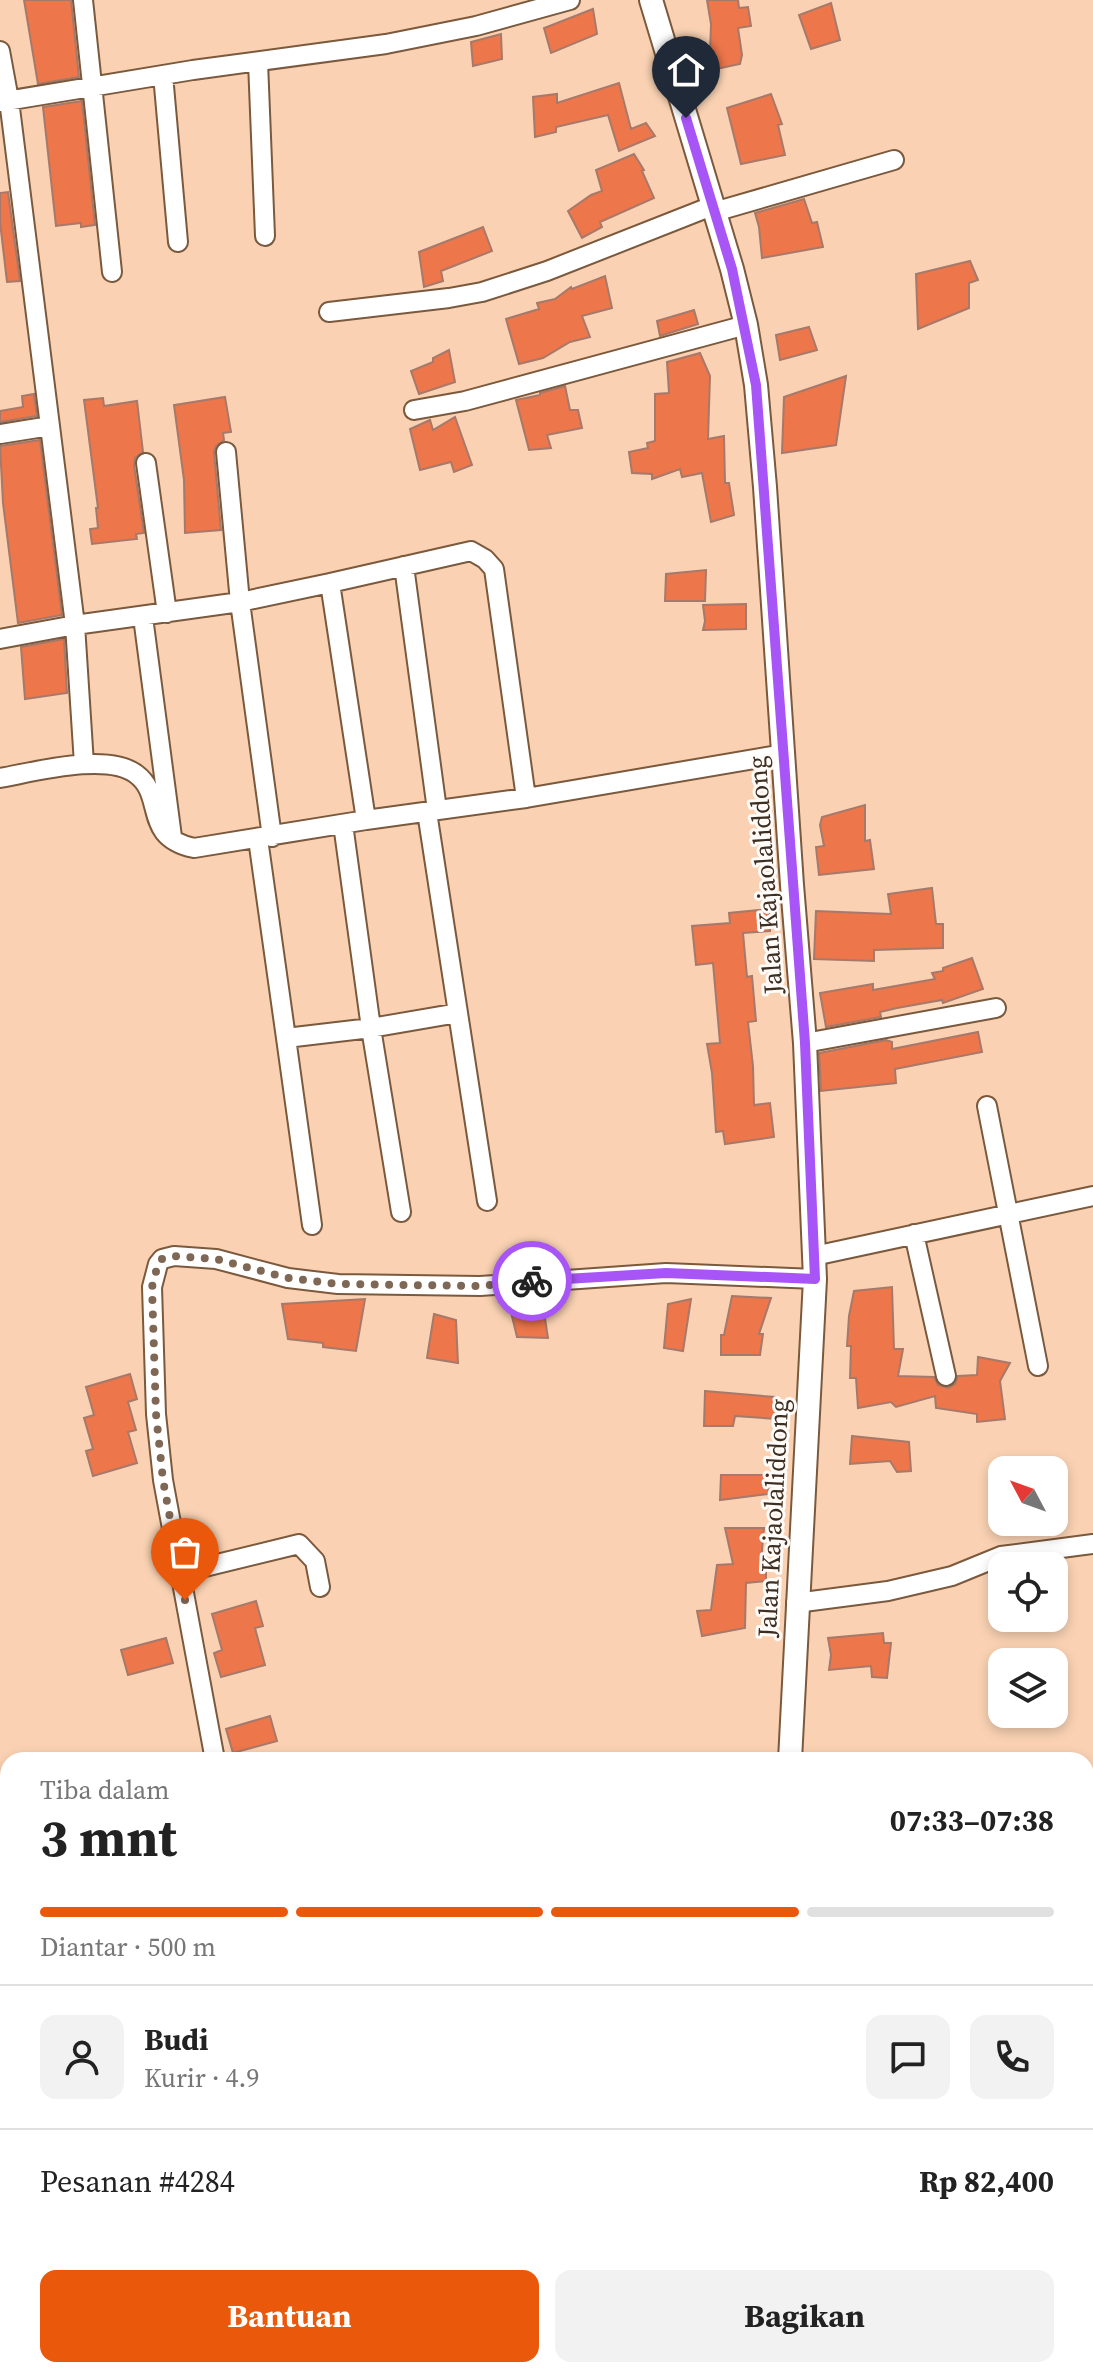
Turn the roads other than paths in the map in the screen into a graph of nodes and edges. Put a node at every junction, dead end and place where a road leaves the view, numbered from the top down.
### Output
1 (83, 0) edge
2 (570, 0) edge
3 (651, 0) edge
4 (0, 51) edge
5 (258, 62) junction
6 (163, 75) junction
7 (92, 88) junction
8 (5, 101) edge
9 (894, 160) dead end
10 (713, 209) junction
11 (265, 236) dead end
12 (178, 242) dead end
13 (112, 272) dead end
14 (329, 312) dead end
15 (746, 325) junction
16 (414, 410) dead end
17 (50, 426) junction
18 (0, 434) edge
19 (226, 452) dead end
20 (146, 463) dead end
21 (404, 566) junction
22 (330, 583) junction
23 (240, 602) junction
24 (167, 613) junction
25 (143, 617) junction
26 (75, 625) junction
27 (0, 639) edge
28 (784, 754) junction
29 (84, 764) junction
30 (0, 778) edge
31 (526, 798) junction
32 (432, 811) junction
33 (366, 820) junction
34 (343, 824) junction
35 (265, 838) junction
36 (172, 840) junction
37 (996, 1008) dead end
38 (458, 1013) junction
39 (371, 1028) junction
40 (286, 1038) junction
41 (805, 1043) junction
42 (987, 1106) dead end
43 (1092, 1200) edge
44 (487, 1201) dead end
45 (401, 1212) dead end
46 (1007, 1214) junction
47 (312, 1225) dead end
48 (914, 1234) junction
49 (814, 1256) junction
50 (815, 1279) junction
51 (1038, 1366) dead end
52 (946, 1376) dead end
53 (1093, 1544) edge
54 (180, 1573) junction
55 (320, 1587) dead end
56 (796, 1603) junction
57 (214, 1752) edge
58 (790, 1752) edge

1 - 7 street
2 - 5 street
3 - 10 street, Jalan Kajaolaliddong
4 - 8 street
5 - 6 street
5 - 11 street
6 - 7 street
6 - 12 street
7 - 8 street
7 - 13 street
8 - 17 street
9 - 10 street
10 - 14 street
10 - 15 street, Jalan Kajaolaliddong
15 - 16 street
15 - 28 street, Jalan Kajaolaliddong
17 - 18 street
17 - 26 street
19 - 23 street
20 - 24 street
21 - 22 street
21 - 31 street
21 - 32 street
22 - 23 street
22 - 33 street
23 - 24 street
23 - 35 street
24 - 25 street
25 - 26 street
25 - 36 street
26 - 27 street
26 - 29 street
28 - 31 street
28 - 41 street, Jalan Kajaolaliddong
29 - 30 street
29 - 36 street
31 - 32 street
32 - 33 street
32 - 38 street
33 - 34 street
34 - 35 street
34 - 39 street
35 - 36 street
35 - 40 street
37 - 41 street
38 - 39 street
38 - 44 street
39 - 40 street
39 - 45 street
40 - 47 street
41 - 49 street, Jalan Kajaolaliddong
42 - 46 street
43 - 46 street
46 - 48 street
46 - 51 street
48 - 49 street
48 - 52 street
49 - 50 street, Jalan Kajaolaliddong
50 - 54 street
50 - 56 street, Jalan Kajaolaliddong
53 - 56 street
54 - 55 street
54 - 57 street
56 - 58 street, Jalan Kajaolaliddong

